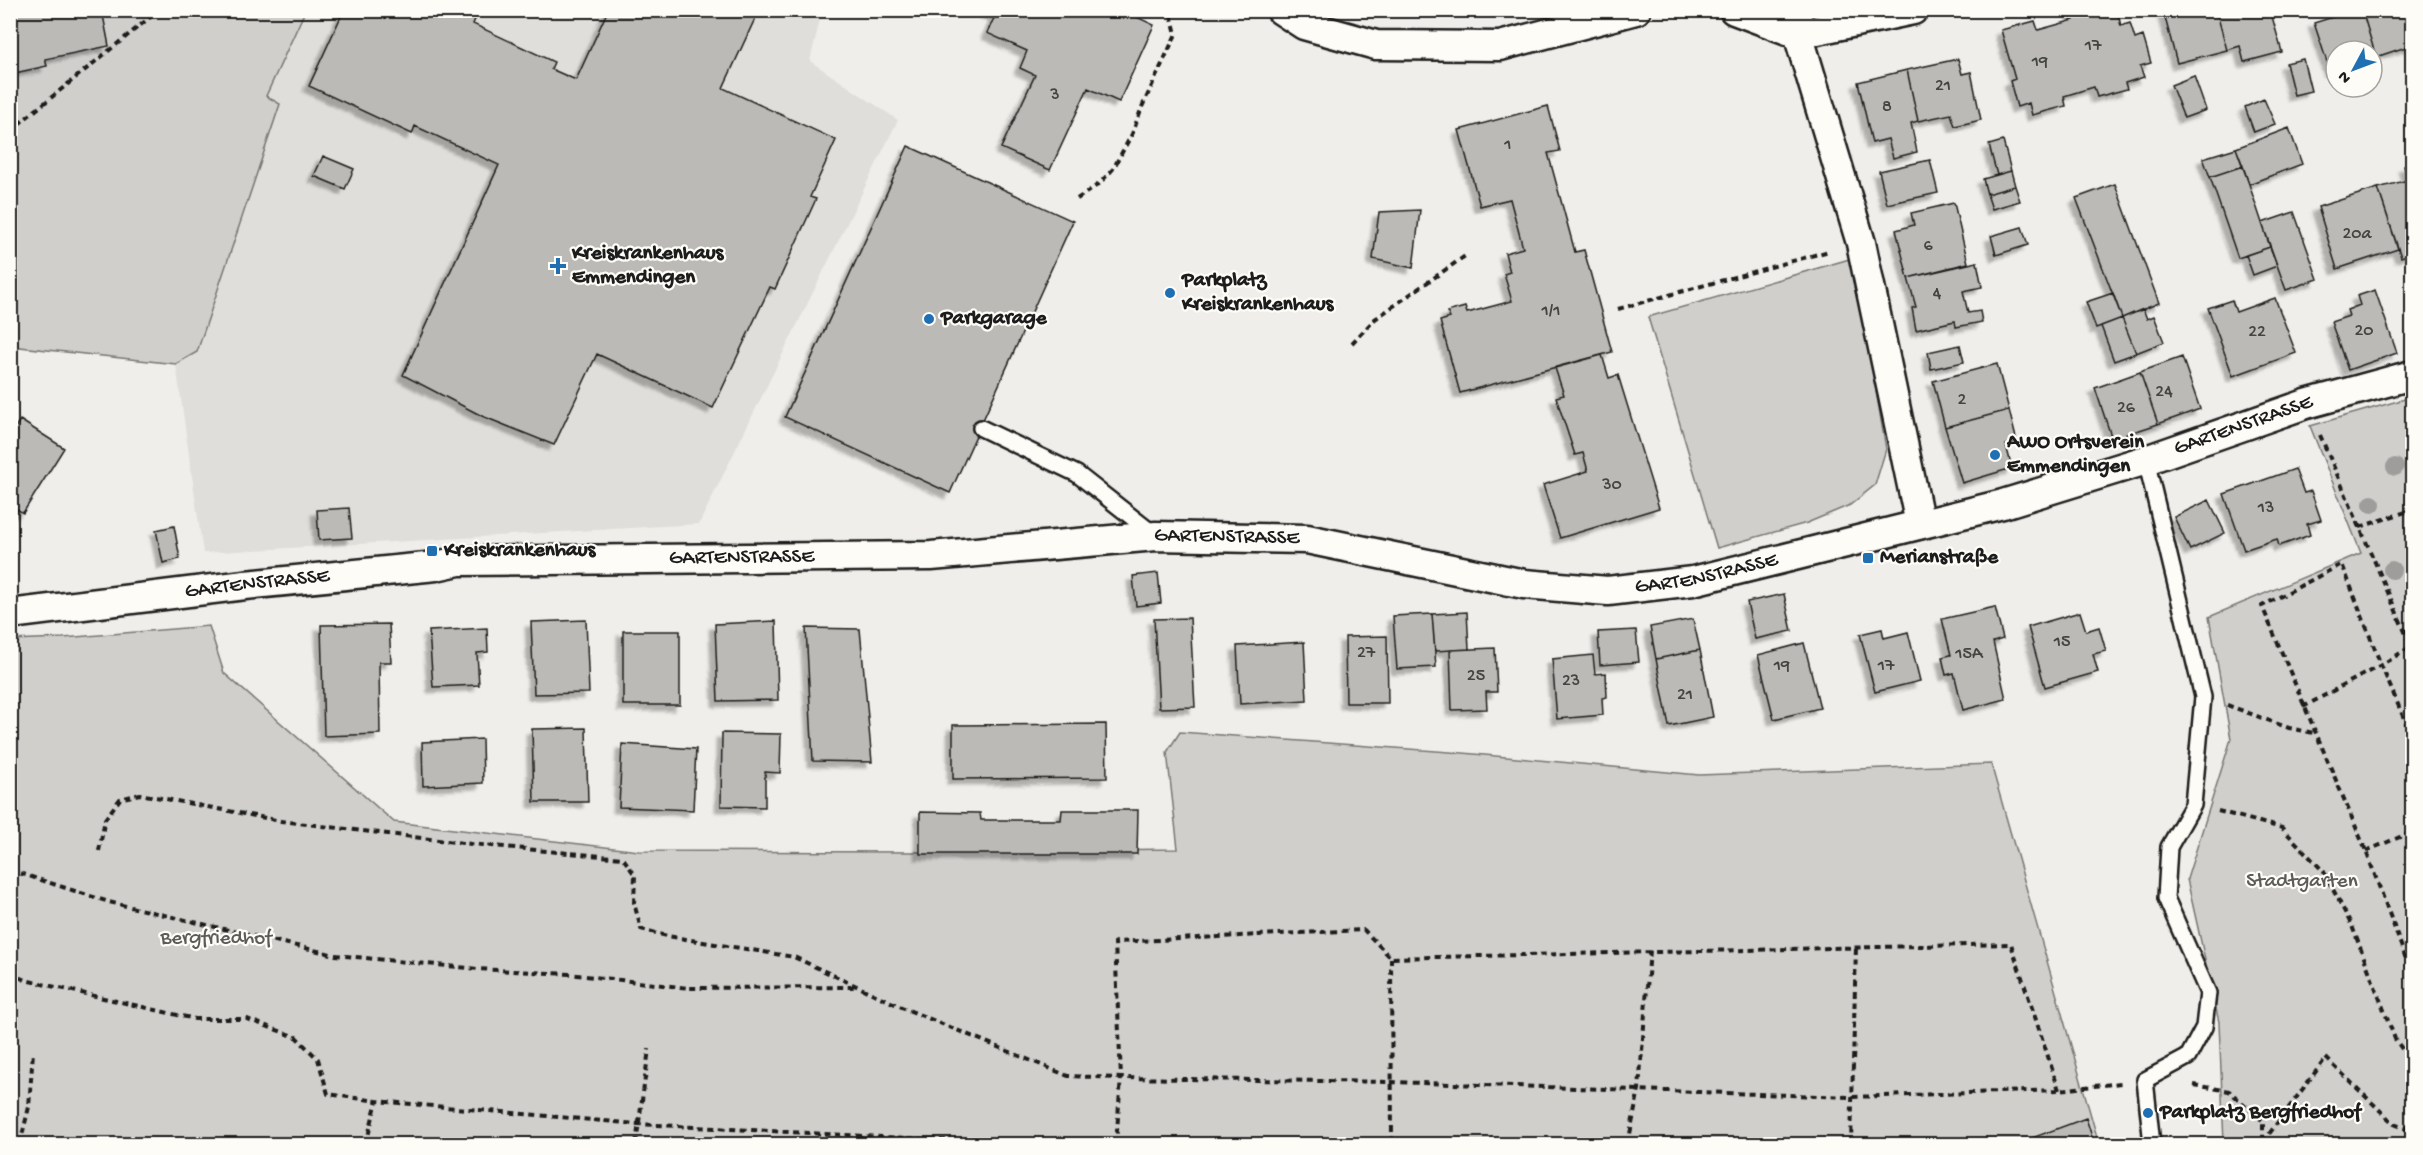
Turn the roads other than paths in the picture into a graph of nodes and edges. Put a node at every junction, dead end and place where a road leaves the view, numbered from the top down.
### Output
1 (1281, 10) edge
2 (1636, 10) edge
3 (1734, 10) edge
4 (1913, 10) edge
5 (1798, 22) edge
6 (2412, 375) edge
7 (981, 428) dead end
8 (2146, 460) junction
9 (1920, 524) junction
10 (1156, 536) junction
11 (10, 614) edge
12 (2152, 1144) edge

1 - 2 street
3 - 5 street
4 - 5 street
5 - 9 street
6 - 8 street, GARTENSTRASSE
7 - 10 lane
8 - 9 street, GARTENSTRASSE
8 - 12 lane
9 - 10 street, GARTENSTRASSE
10 - 11 street, GARTENSTRASSE

